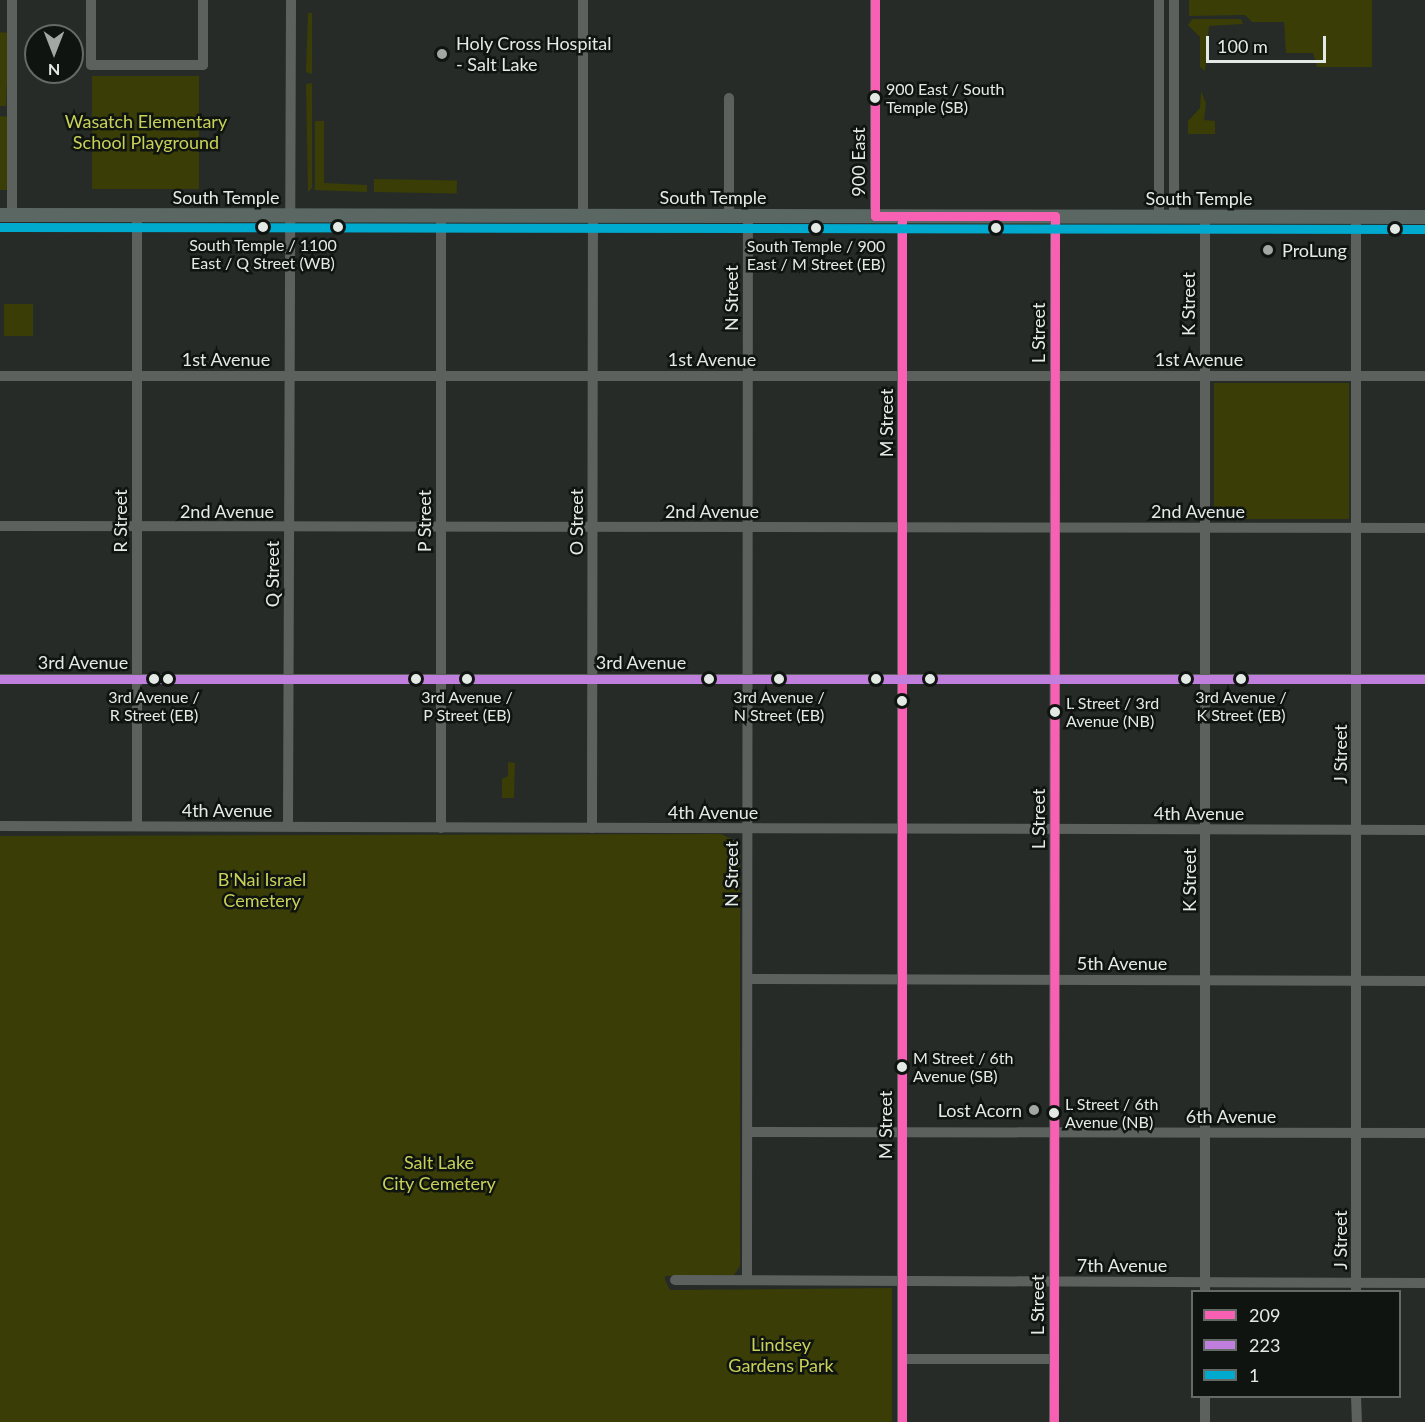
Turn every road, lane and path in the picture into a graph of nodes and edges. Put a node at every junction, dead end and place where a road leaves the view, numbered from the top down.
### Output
1 (12, 0) edge
2 (91, 0) edge
3 (203, 0) edge
4 (291, 0) edge
5 (583, 0) edge
6 (875, 0) edge
7 (1158, 0) edge
8 (1174, 0) edge
9 (1159, 27) junction
10 (1174, 28) junction
11 (729, 98) dead end
12 (1159, 112) junction
13 (1174, 112) junction
14 (6, 215) edge
15 (137, 215) junction
16 (289, 215) junction
17 (441, 215) junction
18 (588, 215) junction
19 (729, 215) junction
20 (748, 215) junction
21 (875, 216) junction
22 (902, 216) junction
23 (1055, 216) junction
24 (1159, 216) junction
25 (1174, 216) junction
26 (1205, 216) junction
27 (1356, 216) junction
28 (1425, 217) edge
29 (137, 375) junction
30 (288, 375) junction
31 (440, 375) junction
32 (748, 375) junction
33 (1055, 375) junction
34 (1205, 375) junction
35 (0, 376) edge
36 (592, 376) junction
37 (902, 376) junction
38 (1356, 376) junction
39 (1425, 376) edge
40 (0, 526) edge
41 (137, 527) junction
42 (288, 527) junction
43 (441, 527) junction
44 (592, 527) junction
45 (748, 527) junction
46 (1054, 527) junction
47 (1205, 527) junction
48 (902, 528) junction
49 (1356, 528) junction
50 (1425, 528) edge
51 (593, 678) junction
52 (0, 679) edge
53 (136, 679) junction
54 (288, 679) junction
55 (441, 679) junction
56 (747, 679) junction
57 (902, 679) junction
58 (1204, 679) junction
59 (1425, 679) edge
60 (1054, 680) junction
61 (1356, 680) junction
62 (0, 826) edge
63 (137, 826) junction
64 (288, 826) junction
65 (441, 828) junction
66 (592, 828) junction
67 (747, 829) junction
68 (903, 829) junction
69 (1054, 829) junction
70 (1205, 829) junction
71 (1356, 830) junction
72 (1425, 830) edge
73 (748, 979) junction
74 (1054, 979) junction
75 (902, 980) junction
76 (1205, 980) junction
77 (1356, 980) junction
78 (1425, 981) edge
79 (902, 1131) junction
80 (748, 1132) junction
81 (1054, 1132) junction
82 (1204, 1132) junction
83 (1356, 1132) junction
84 (1425, 1133) edge
85 (675, 1280) dead end
86 (747, 1280) junction
87 (1054, 1281) junction
88 (902, 1282) junction
89 (1425, 1282) edge
90 (1205, 1287) edge
91 (1356, 1287) edge
92 (902, 1359) junction
93 (1054, 1359) junction
94 (1205, 1398) edge
95 (1356, 1398) edge
96 (902, 1422) edge
97 (1054, 1422) edge
98 (1205, 1422) edge
99 (1357, 1422) edge

1 - 14 street
2 - 3 street
4 - 16 street, Q Street
5 - 18 street, O Street
6 - 21 street, 900 East
7 - 9 street
8 - 10 street
9 - 10 street
9 - 12 street
10 - 13 street
11 - 19 street
12 - 13 street
12 - 24 street
13 - 25 street
14 - 15 main road, South Temple
15 - 16 main road, South Temple
15 - 29 street, R Street
16 - 17 main road, South Temple
16 - 30 street, Q Street
17 - 18 main road, South Temple
17 - 31 street, P Street
18 - 19 main road, South Temple
18 - 36 street, O Street
19 - 20 main road, South Temple
20 - 21 main road, South Temple
20 - 32 street, N Street
21 - 22 main road, South Temple
22 - 23 main road, South Temple
22 - 37 street, M Street
23 - 24 main road, South Temple
23 - 33 street, L Street
24 - 25 main road, South Temple
25 - 26 main road, South Temple
26 - 27 main road, South Temple
26 - 34 street, K Street
27 - 28 main road, South Temple
27 - 38 street, J Street
29 - 30 street, 1st Avenue
29 - 35 street, 1st Avenue
29 - 41 street, R Street
30 - 31 street, 1st Avenue
30 - 42 street, Q Street
31 - 36 street, 1st Avenue
31 - 43 street, P Street
32 - 36 street, 1st Avenue
32 - 37 street, 1st Avenue
32 - 45 street, N Street
33 - 34 street, 1st Avenue
33 - 37 street, 1st Avenue
33 - 46 street, L Street
34 - 38 street, 1st Avenue
34 - 47 street, K Street
36 - 44 street, O Street
37 - 48 street, M Street
38 - 39 street, 1st Avenue
38 - 49 street, J Street
40 - 41 street, 2nd Avenue
41 - 42 street, 2nd Avenue
41 - 53 street, R Street
42 - 43 street, 2nd Avenue
42 - 54 street, Q Street
43 - 44 street, 2nd Avenue
43 - 55 street, P Street
44 - 45 street, 2nd Avenue
44 - 51 street, O Street
45 - 48 street, 2nd Avenue
45 - 56 street, N Street
46 - 47 street, 2nd Avenue
46 - 48 street, 2nd Avenue
46 - 60 street, L Street
47 - 49 street, 2nd Avenue
47 - 58 street, K Street
48 - 57 street, M Street
49 - 50 street, 2nd Avenue
49 - 61 street, J Street
51 - 55 street, 3rd Avenue
51 - 56 street, 3rd Avenue
51 - 66 street, O Street
52 - 53 street, 3rd Avenue
53 - 54 street, 3rd Avenue
53 - 63 street, R Street
54 - 55 street, 3rd Avenue
54 - 64 street, Q Street
55 - 65 street, P Street
56 - 57 street, 3rd Avenue
56 - 67 street, N Street
57 - 60 street, 3rd Avenue
57 - 68 street, M Street
58 - 60 street, 3rd Avenue
58 - 61 street, 3rd Avenue
58 - 70 street, K Street
59 - 61 street, 3rd Avenue
60 - 69 street, L Street
61 - 71 street, J Street
62 - 63 street, 4th Avenue
63 - 64 street, 4th Avenue
64 - 65 street, 4th Avenue
65 - 66 street, 4th Avenue
66 - 67 street, 4th Avenue
67 - 68 street, 4th Avenue
67 - 73 street, N Street
68 - 69 street, 4th Avenue
68 - 75 street, M Street
69 - 70 street, 4th Avenue
69 - 74 street, L Street
70 - 71 street, 4th Avenue
70 - 76 street, K Street
71 - 72 street, 4th Avenue
71 - 77 street, J Street
73 - 75 street, 5th Avenue
73 - 80 street, N Street
74 - 75 street, 5th Avenue
74 - 76 street, 5th Avenue
74 - 81 street, L Street
75 - 79 street, M Street
76 - 77 street, 5th Avenue
76 - 82 street, K Street
77 - 78 street, 5th Avenue
77 - 83 street, J Street
79 - 80 street, 6th Avenue
79 - 81 street, 6th Avenue
79 - 88 street, M Street
80 - 86 street, N Street
81 - 82 street, 6th Avenue
81 - 87 street, L Street
82 - 83 street, 6th Avenue
82 - 90 street, K Street
83 - 84 street, 6th Avenue
83 - 91 street, J Street
85 - 86 street, 7th Avenue
86 - 88 street, 7th Avenue
87 - 88 street, 7th Avenue
87 - 90 street, 7th Avenue
87 - 93 street, L Street
88 - 92 street, M Street
89 - 91 street, 7th Avenue
90 - 91 street, 7th Avenue
92 - 93 street
92 - 96 street, M Street
93 - 97 street, L Street
94 - 98 street
95 - 99 street

